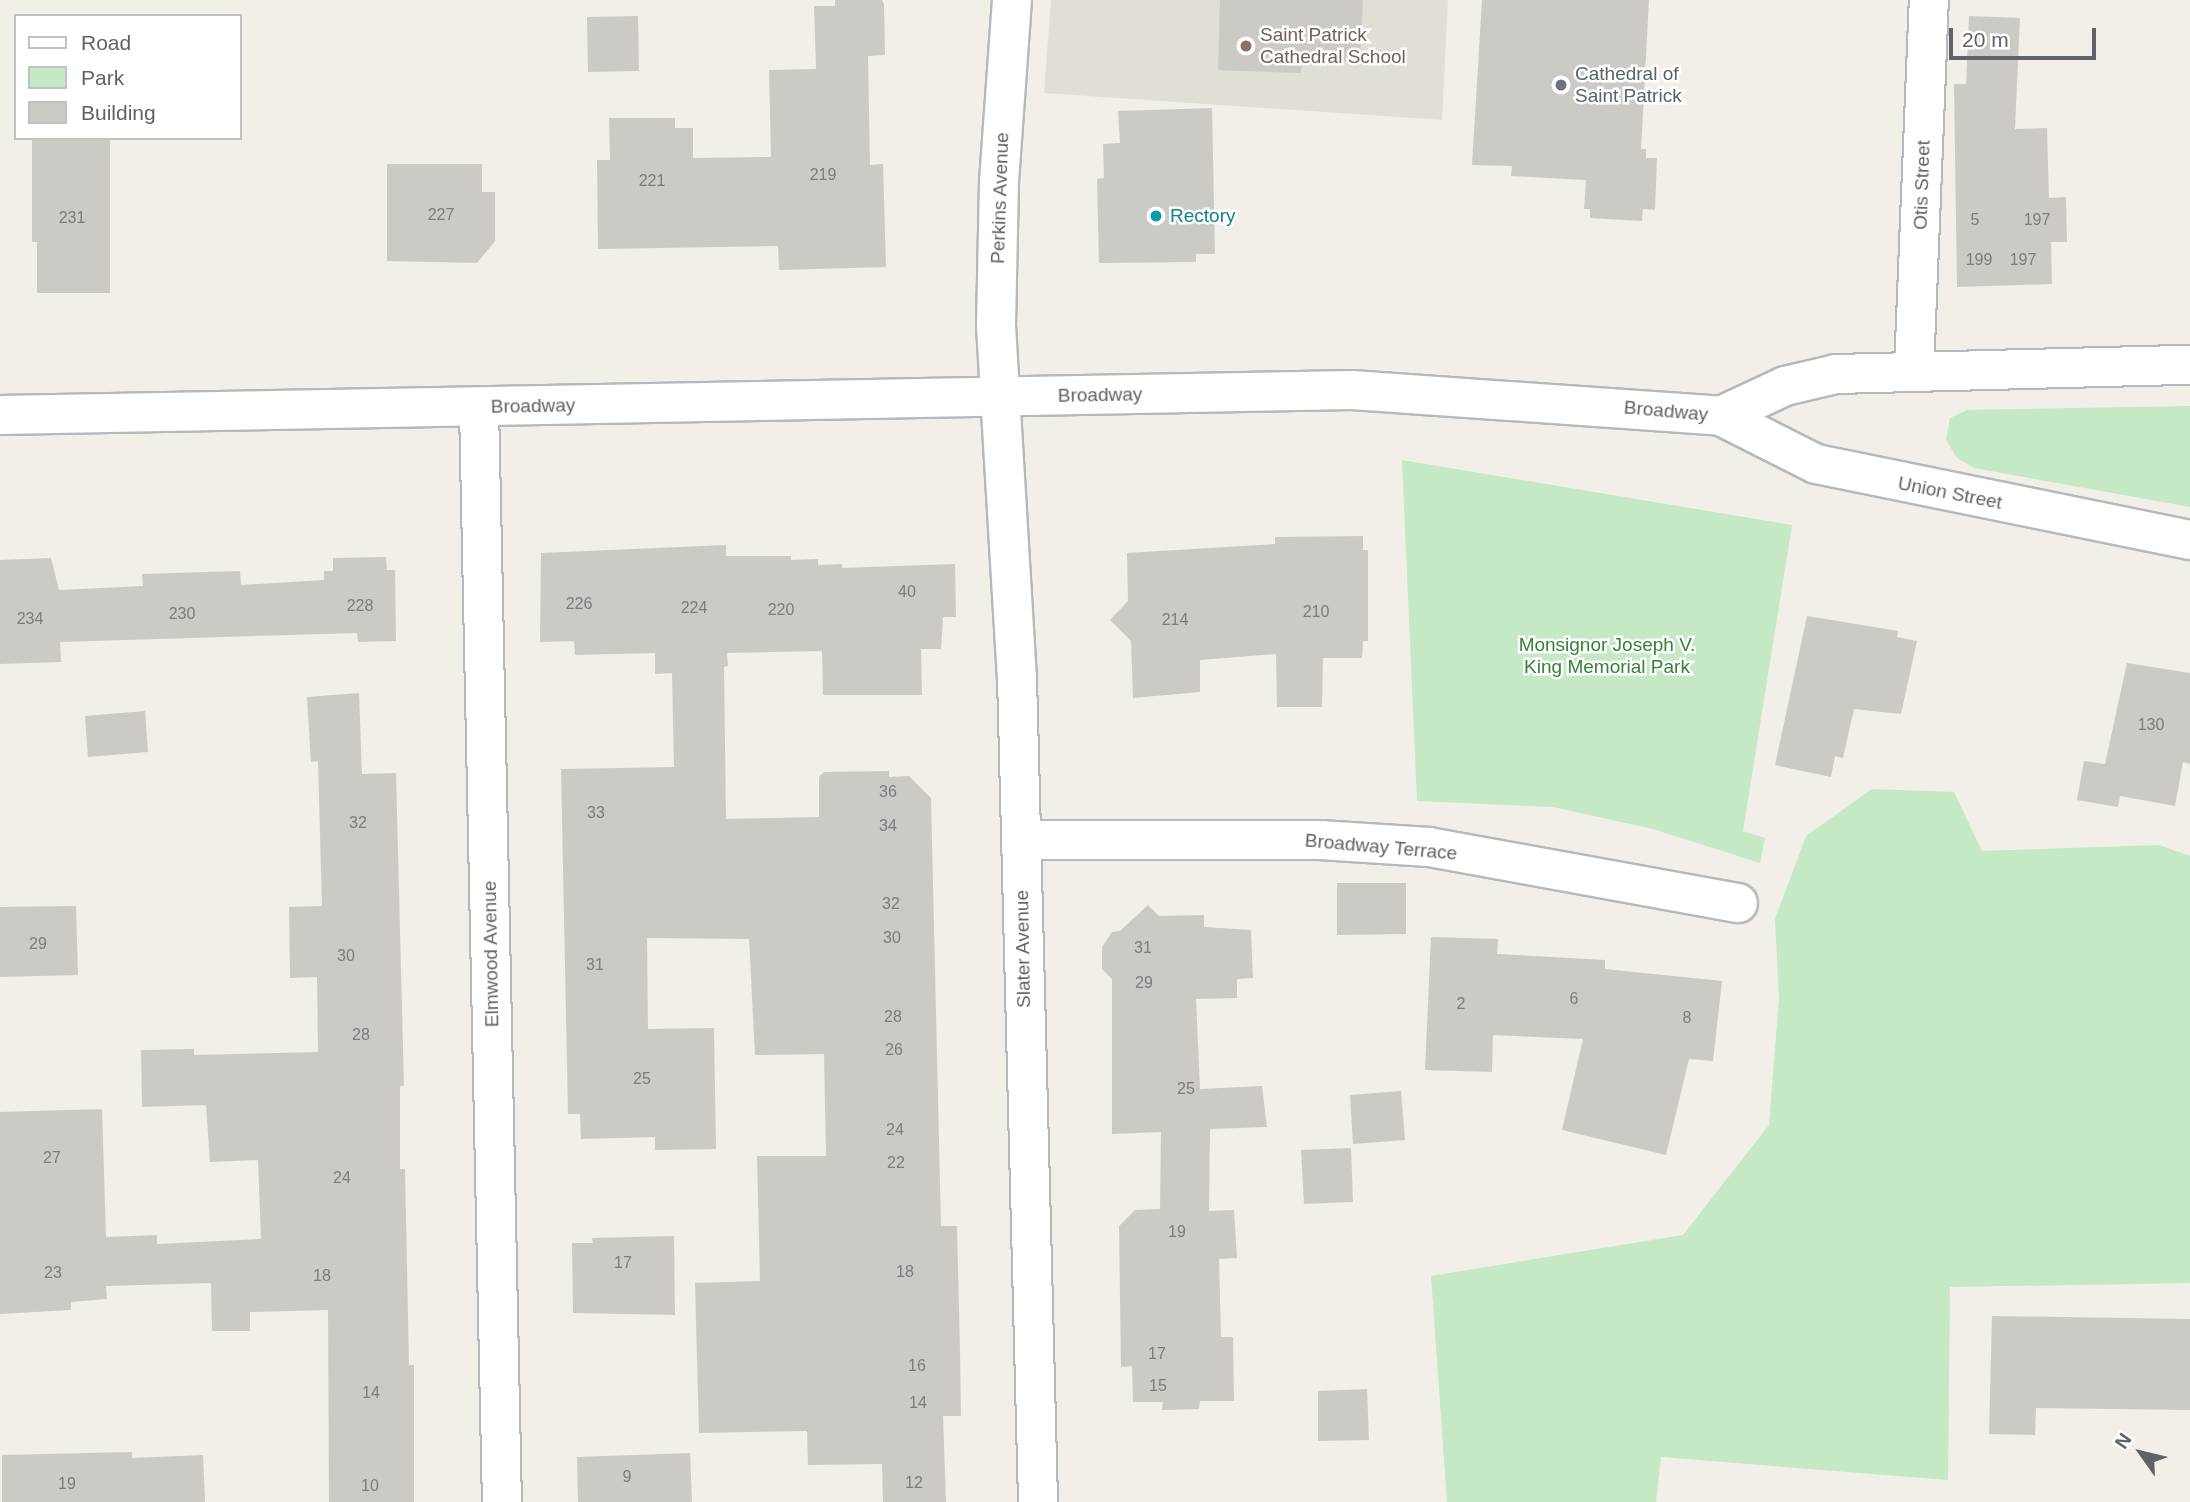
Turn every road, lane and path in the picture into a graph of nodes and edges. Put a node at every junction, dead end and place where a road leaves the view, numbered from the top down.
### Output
1 (1012, 0) edge
2 (1929, 0) edge
3 (2190, 365) edge
4 (1914, 370) junction
5 (1000, 397) junction
6 (479, 407) junction
7 (0, 415) edge
8 (1721, 416) junction
9 (2190, 540) edge
10 (1021, 841) junction
11 (1738, 903) dead end
12 (502, 1502) edge
13 (1038, 1502) edge

1 - 5 street, Perkins Avenue
2 - 4 street, Otis Street
3 - 4 street, Broadway
4 - 8 street, Broadway
5 - 6 street, Broadway
5 - 8 street, Broadway
5 - 10 street, Slater Avenue
6 - 7 street, Broadway
6 - 12 street, Elmwood Avenue
8 - 9 street, Union Street
10 - 11 street, Broadway Terrace
10 - 13 street, Slater Avenue

